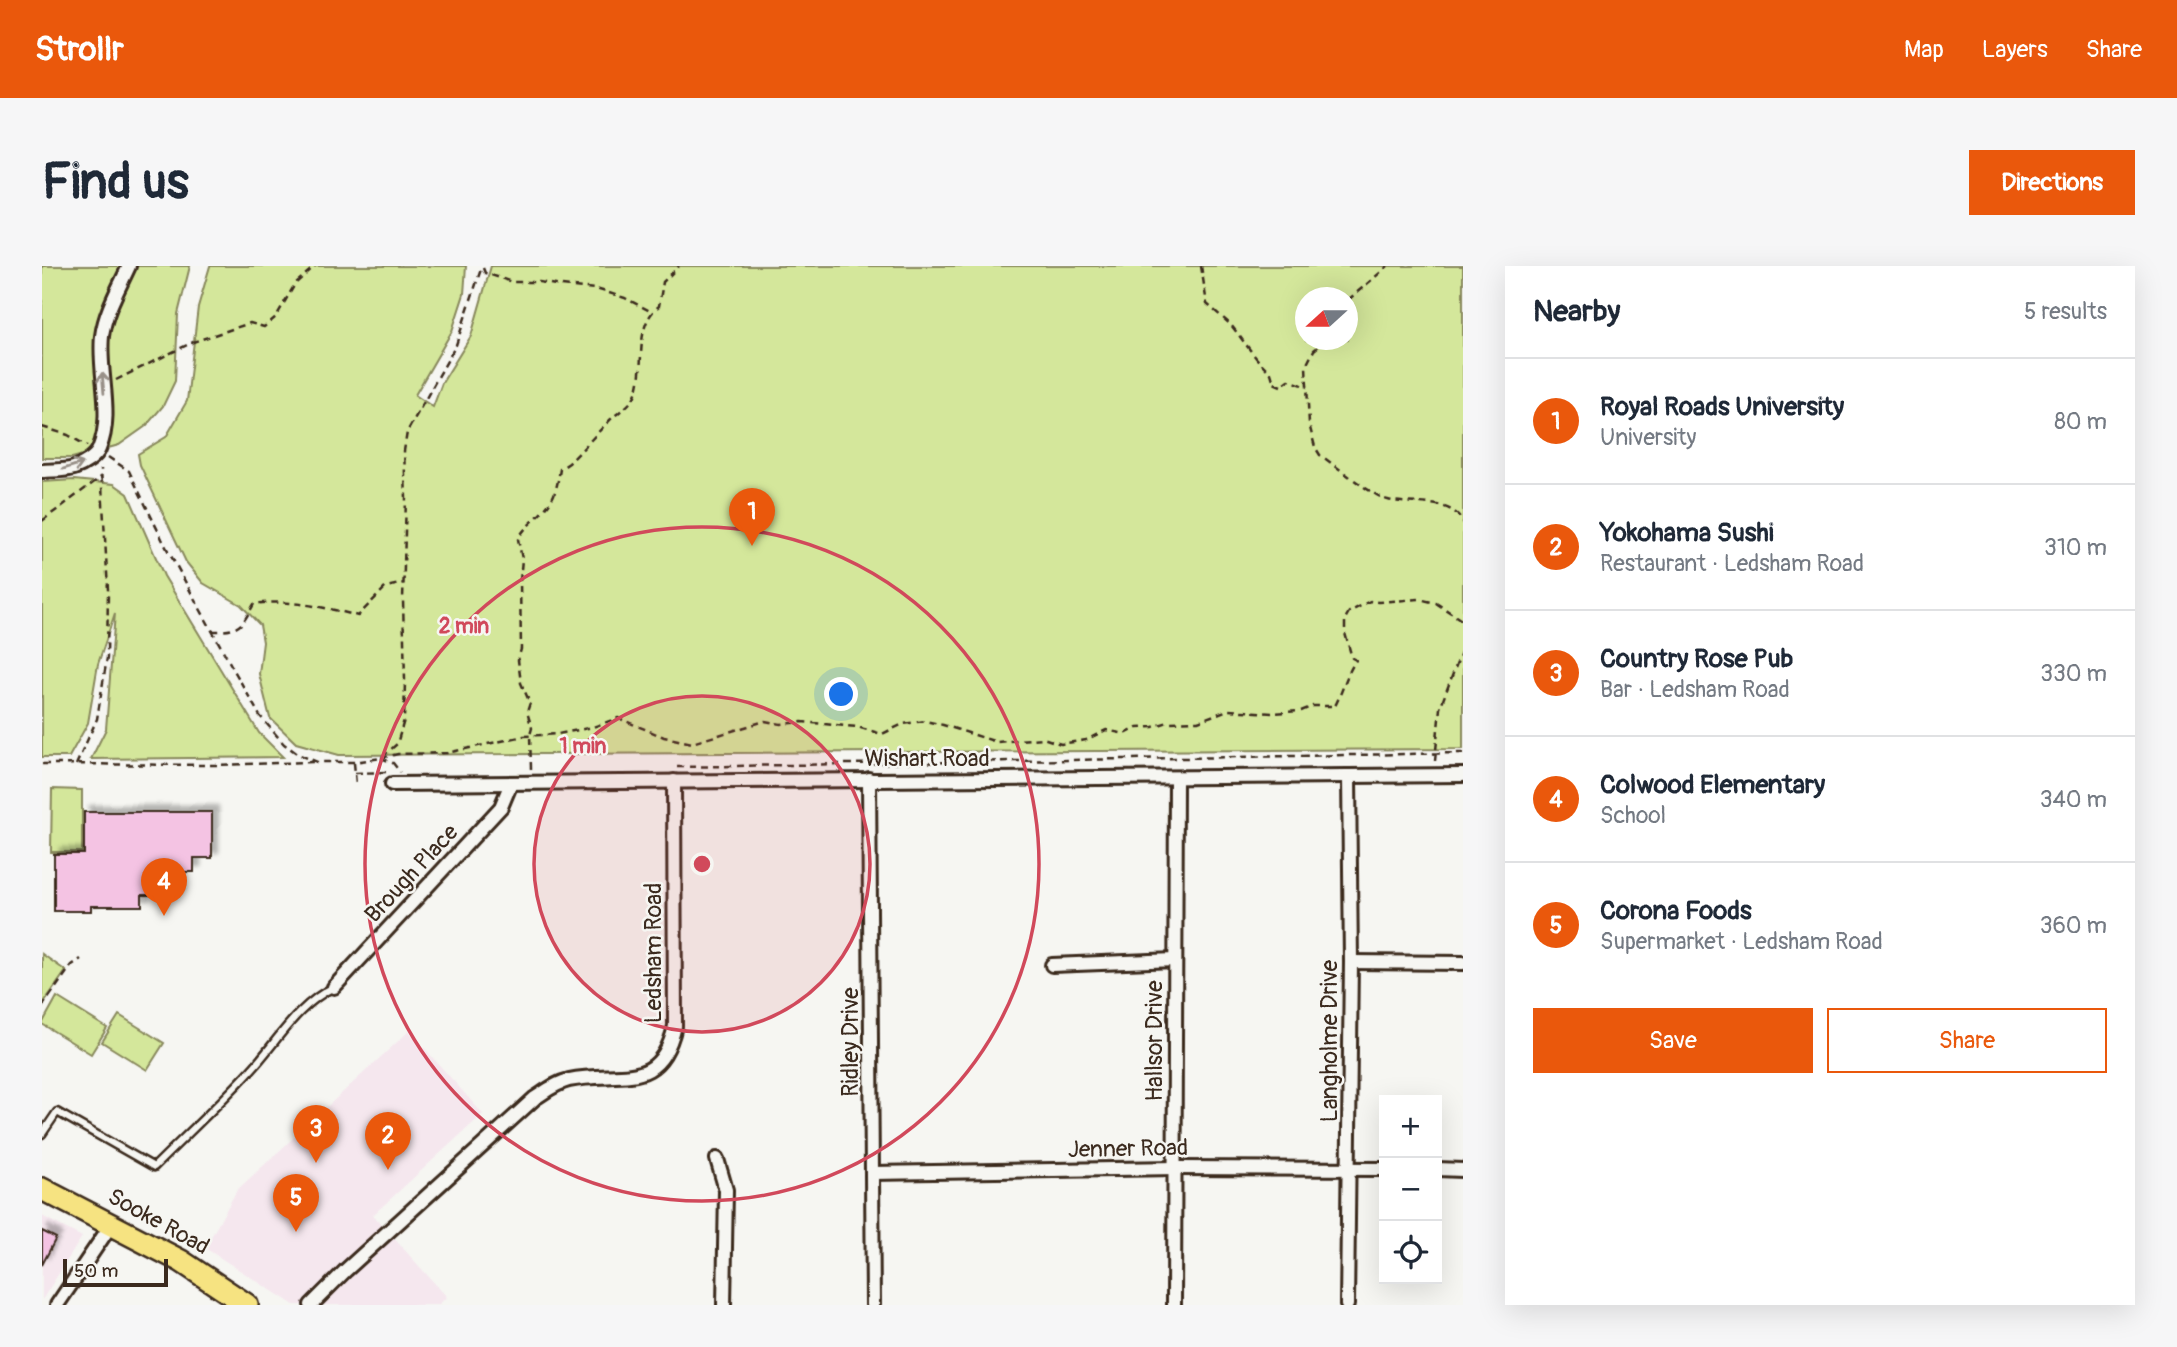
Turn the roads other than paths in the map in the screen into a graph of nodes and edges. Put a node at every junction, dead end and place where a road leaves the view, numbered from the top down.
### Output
1 (129, 266) edge
2 (42, 471) edge
3 (1463, 775) edge
4 (1349, 777) junction
5 (1176, 778) junction
6 (869, 779) junction
7 (674, 781) junction
8 (392, 783) dead end
9 (511, 783) junction
10 (1175, 960) junction
11 (1351, 962) junction
12 (1463, 963) edge
13 (1052, 965) dead end
14 (334, 987) joint
15 (42, 1134) edge
16 (717, 1159) dead end
17 (1176, 1168) junction
18 (1349, 1169) junction
19 (1379, 1169) edge
20 (1442, 1169) edge
21 (1463, 1170) edge
22 (872, 1173) junction
23 (42, 1189) edge
24 (111, 1225) junction
25 (57, 1305) edge
26 (247, 1305) edge
27 (311, 1305) edge
28 (724, 1305) edge
29 (873, 1305) edge
30 (1174, 1305) edge
31 (1347, 1305) edge

2 -> 1 street
3 - 4 street, Wishart Road
4 - 5 street, Wishart Road
4 - 11 street, Langholme Drive
5 - 6 street, Wishart Road
5 - 10 street, Hallsor Drive
6 - 7 street, Wishart Road
6 - 22 street, Ridley Drive
7 - 9 street, Wishart Road
7 - 27 street, Ledsham Road
8 - 9 street, Wishart Road
9 - 14 street, Brough Place
10 - 13 street
10 - 17 street, Hallsor Drive
11 - 12 street
11 - 18 street, Langholme Drive
14 - 15 lane
16 - 28 street
17 - 18 street, Jenner Road
17 - 22 street, Jenner Road
17 - 30 street, Hallsor Drive
18 - 19 street, Jenner Road
18 - 31 street, Langholme Drive
20 - 21 street
22 - 29 street, Ridley Drive
23 - 24 main road, Sooke Road
24 - 25 street
24 - 26 main road, Sooke Road

